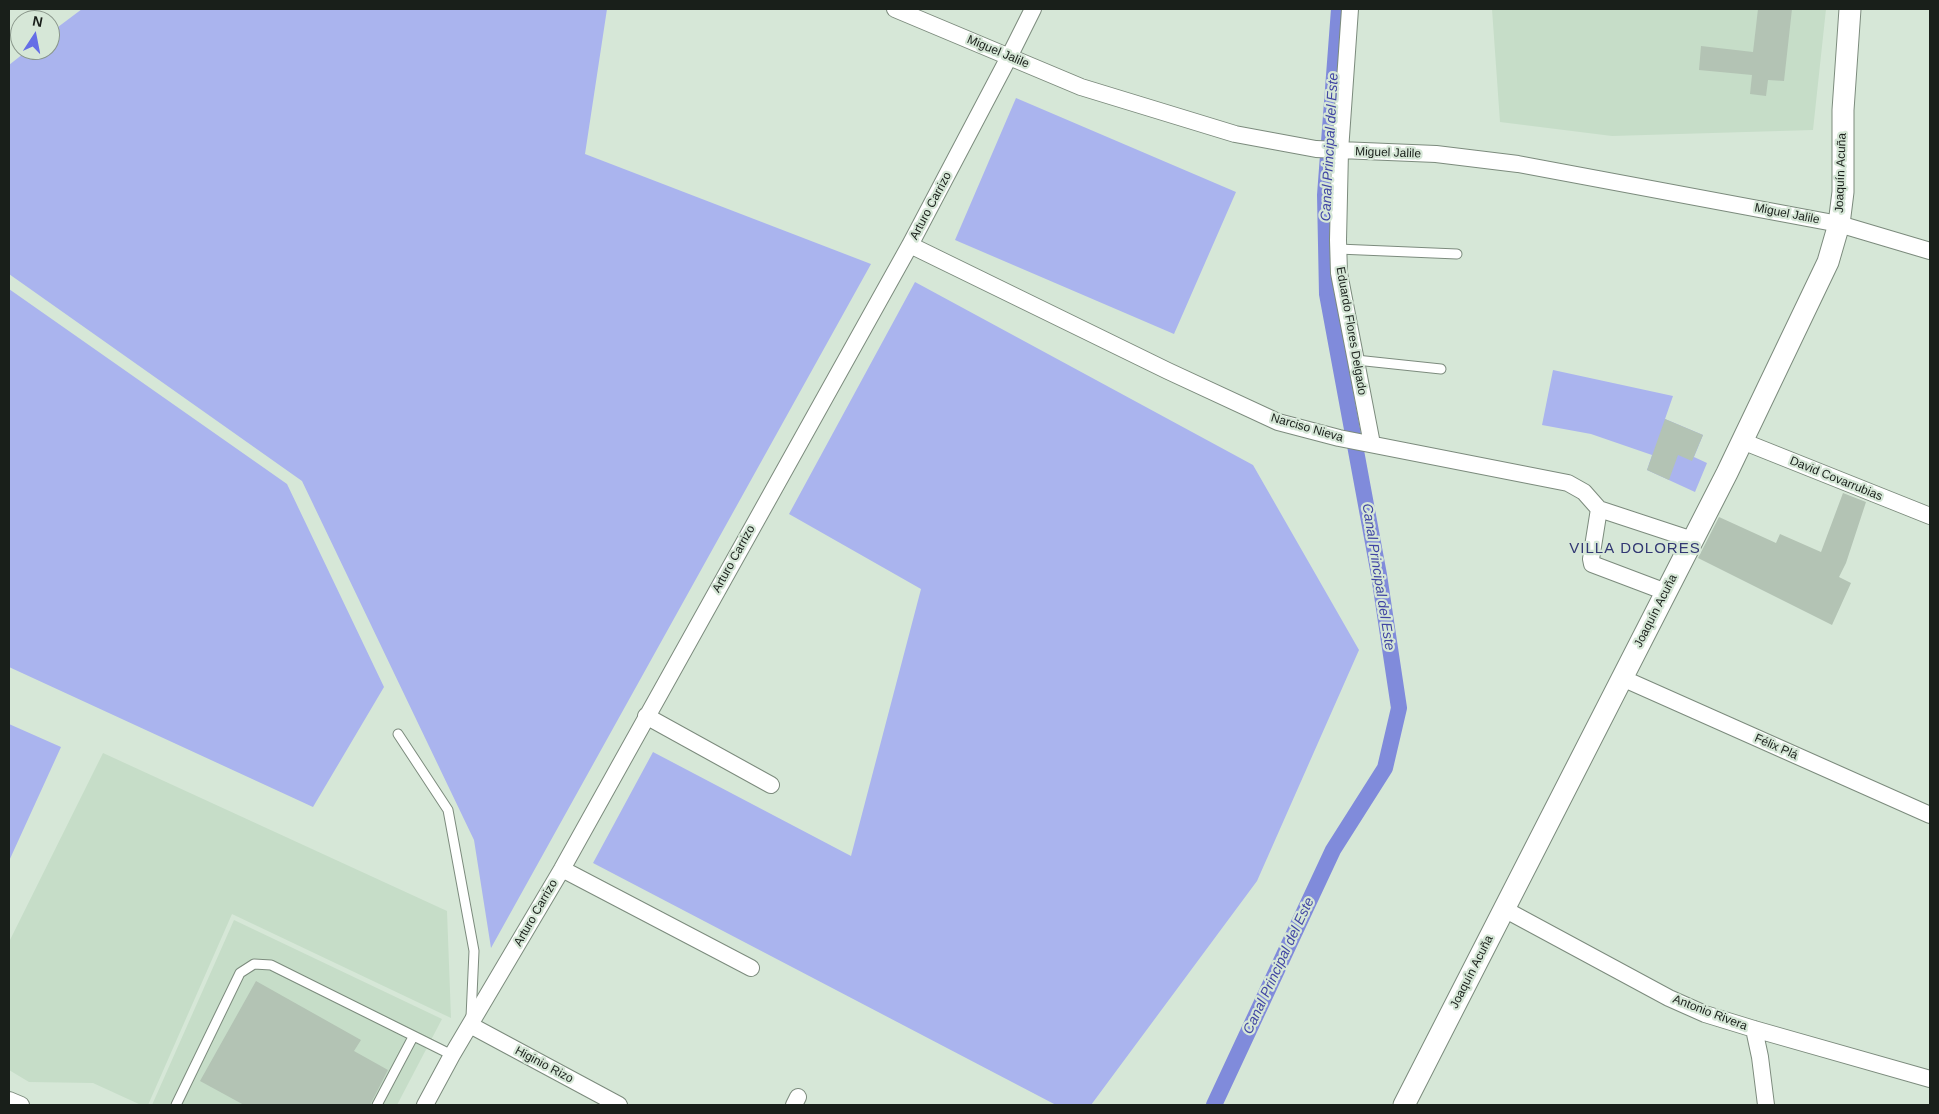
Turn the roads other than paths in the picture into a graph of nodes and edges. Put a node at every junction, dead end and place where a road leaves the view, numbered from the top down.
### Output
1 (895, 9) edge
2 (1033, 9) edge
3 (1350, 9) edge
4 (1850, 9) edge
5 (1009, 57) junction
6 (1340, 151) junction
7 (1839, 224) junction
8 (910, 245) junction
9 (1338, 249) junction
10 (1930, 251) edge
11 (1457, 254) dead end
12 (1356, 360) junction
13 (1441, 369) dead end
14 (1742, 441) junction
15 (1372, 444) junction
16 (1599, 509) junction
17 (1930, 516) edge
18 (1693, 540) junction
19 (1666, 592) junction
20 (1622, 678) junction
21 (646, 716) junction
22 (398, 734) dead end
23 (771, 785) dead end
24 (1930, 815) edge
25 (562, 869) junction
26 (1504, 909) junction
27 (751, 968) dead end
28 (470, 1025) junction
29 (1754, 1029) junction
30 (413, 1037) junction
31 (452, 1055) junction
32 (1930, 1079) edge
33 (9, 1100) edge
34 (21, 1105) edge
35 (176, 1105) edge
36 (377, 1105) edge
37 (425, 1105) edge
38 (619, 1105) edge
39 (1404, 1105) edge
40 (1766, 1105) edge

1 - 5 street, Miguel Jalile
2 - 5 street, Arturo Carrizo
3 - 6 street, Eduardo Flores Delgado
4 - 7 street, Joaquín Acuña
5 - 6 street, Miguel Jalile
5 - 8 street, Arturo Carrizo
6 - 7 street, Miguel Jalile
6 - 9 street, Eduardo Flores Delgado
7 - 10 street, Miguel Jalile
7 - 14 street, Joaquín Acuña
8 - 15 street, Narciso Nieva
8 - 21 street, Arturo Carrizo
9 - 11 lane
9 - 12 street, Eduardo Flores Delgado
12 - 13 lane
12 - 15 street, Eduardo Flores Delgado
14 - 17 street, David Covarrubias
14 - 18 street, Joaquín Acuña
15 - 16 street, Narciso Nieva
16 - 18 street, Narciso Nieva
16 - 19 street
18 - 19 street, Joaquín Acuña
19 - 20 street, Joaquín Acuña
20 - 24 street, Félix Plá
20 - 26 street, Joaquín Acuña
21 - 23 street
21 - 25 street, Arturo Carrizo
22 - 28 lane
25 - 27 street
25 - 28 street, Arturo Carrizo
26 - 29 street, Antonio Rivera
26 - 39 street, Joaquín Acuña
28 - 31 street, Arturo Carrizo
28 - 38 street, Higinio Rizo
29 - 32 street, Antonio Rivera
29 - 40 street
30 - 31 lane
30 - 35 lane
30 - 36 lane
31 - 37 street, Arturo Carrizo
33 - 34 street

